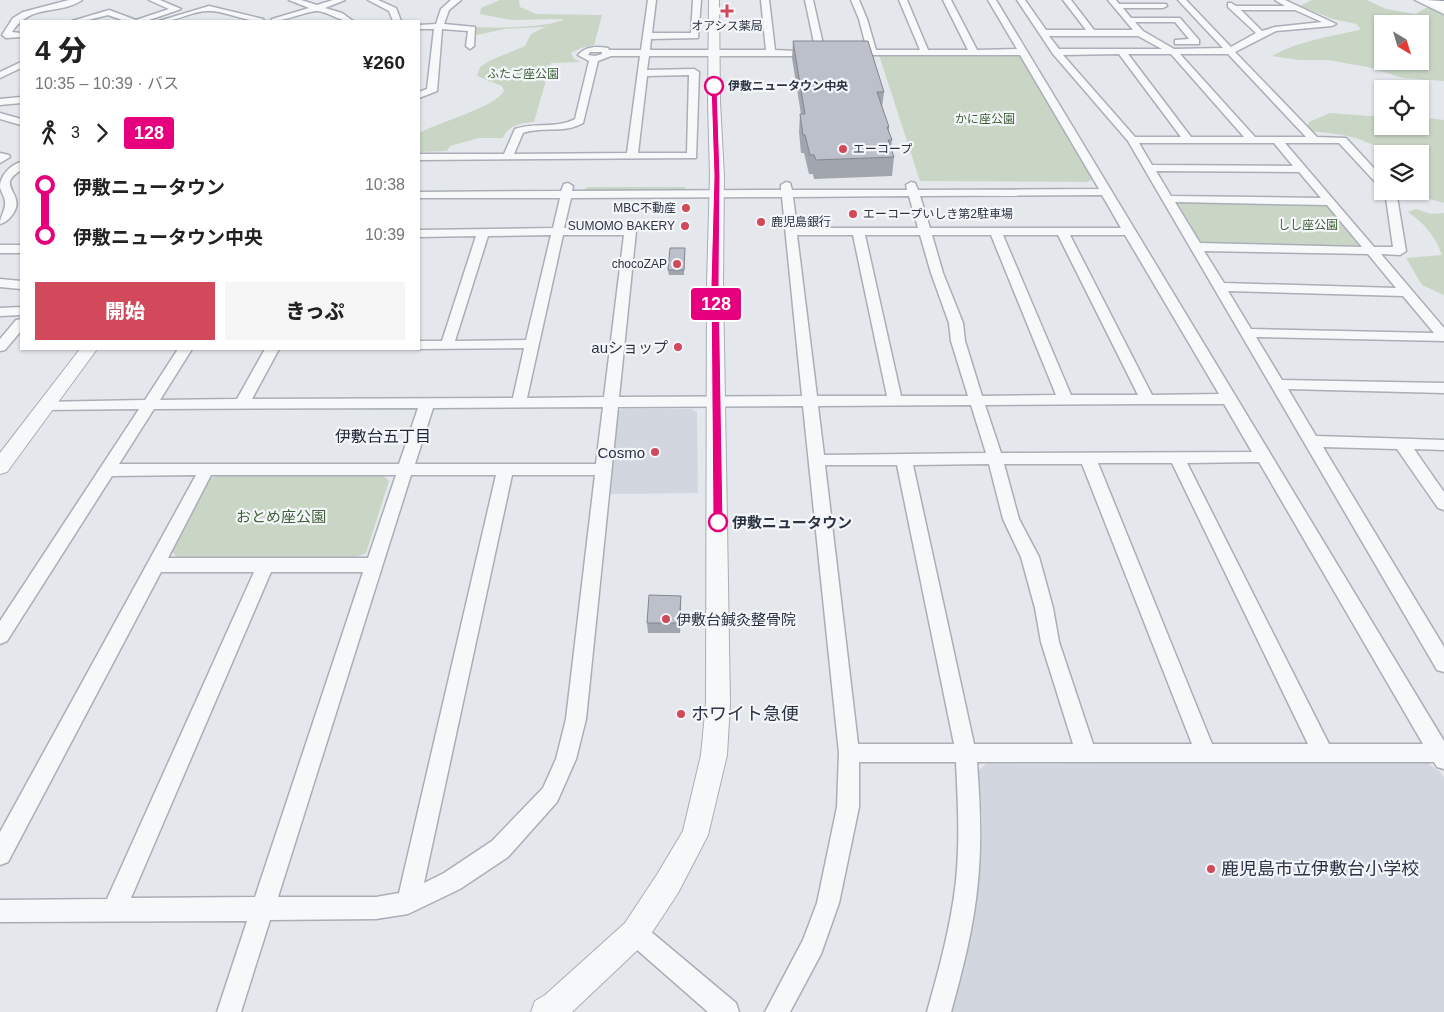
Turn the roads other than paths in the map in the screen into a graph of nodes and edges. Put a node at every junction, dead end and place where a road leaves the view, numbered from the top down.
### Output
1 (153, 0) edge
2 (206, 0) edge
3 (293, 0) edge
4 (341, 0) edge
5 (372, 0) edge
6 (457, 0) edge
7 (652, 0) edge
8 (697, 0) edge
9 (714, 0) edge
10 (765, 0) edge
11 (809, 0) edge
12 (855, 0) edge
13 (902, 0) edge
14 (947, 0) edge
15 (992, 0) edge
16 (1021, 0) edge
17 (1067, 0) edge
18 (1182, 0) edge
19 (1226, 0) edge
20 (1279, 0) edge
21 (1419, 0) edge
22 (1432, 0) edge
23 (82, 1) edge
24 (1114, 3) edge
25 (230, 4) dead end
26 (1163, 6) dead end
27 (1444, 6) edge
28 (318, 7) junction
29 (1234, 8) junction
30 (1297, 8) junction
31 (177, 9) junction
32 (1444, 12) edge
33 (191, 13) junction
34 (200, 17) dead end
35 (80, 20) edge
36 (130, 20) edge
37 (142, 20) edge
38 (166, 20) edge
39 (256, 20) edge
40 (275, 20) edge
41 (281, 20) edge
42 (348, 20) edge
43 (397, 20) edge
44 (1129, 20) junction
45 (438, 26) junction
46 (420, 27) edge
47 (1042, 33) junction
48 (1092, 33) junction
49 (1140, 33) junction
50 (1261, 34) junction
51 (20, 35) edge
52 (648, 36) junction
53 (3, 38) edge
54 (1155, 42) junction
55 (470, 46) dead end
56 (1230, 51) junction
57 (925, 52) junction
58 (974, 52) junction
59 (1022, 52) junction
60 (1056, 52) junction
61 (1122, 52) junction
62 (1174, 52) junction
63 (646, 53) junction
64 (714, 53) junction
65 (771, 53) junction
66 (830, 53) junction
67 (872, 53) junction
68 (20, 65) edge
69 (643, 73) junction
70 (0, 75) edge
71 (14, 78) dead end
72 (0, 80) edge
73 (420, 95) edge
74 (20, 100) edge
75 (0, 102) edge
76 (0, 116) edge
77 (20, 122) edge
78 (1132, 140) junction
79 (1188, 140) junction
80 (1252, 140) junction
81 (1277, 140) junction
82 (1314, 140) junction
83 (0, 156) edge
84 (508, 156) junction
85 (632, 156) junction
86 (420, 157) edge
87 (0, 160) edge
88 (20, 165) edge
89 (1148, 168) junction
90 (1302, 169) junction
91 (1374, 174) edge
92 (0, 176) edge
93 (420, 187) edge
94 (1104, 188) junction
95 (787, 189) junction
96 (913, 189) junction
97 (567, 190) junction
98 (717, 190) junction
99 (420, 195) edge
100 (1167, 199) junction
101 (1392, 200) edge
102 (1330, 202) junction
103 (0, 221) edge
104 (1062, 231) junction
105 (1129, 231) junction
106 (556, 232) junction
107 (792, 232) junction
108 (858, 232) junction
109 (925, 232) junction
110 (996, 232) junction
111 (420, 233) edge
112 (483, 233) junction
113 (1196, 247) junction
114 (0, 249) edge
115 (20, 249) edge
116 (1371, 250) junction
117 (0, 283) edge
118 (20, 285) edge
119 (1219, 287) junction
120 (1406, 292) junction
121 (20, 311) edge
122 (0, 312) edge
123 (20, 325) edge
124 (1246, 333) junction
125 (1444, 337) edge
126 (10, 341) edge
127 (532, 344) junction
128 (420, 345) edge
129 (447, 345) junction
130 (88, 350) edge
131 (184, 350) edge
132 (271, 350) edge
133 (1277, 384) junction
134 (1444, 388) edge
135 (1065, 399) junction
136 (1229, 399) junction
137 (895, 400) junction
138 (976, 400) junction
139 (1148, 400) junction
140 (717, 401) junction
141 (811, 401) junction
142 (519, 402) junction
143 (611, 402) junction
144 (427, 403) junction
145 (149, 404) junction
146 (242, 404) junction
147 (46, 405) junction
148 (1311, 441) junction
149 (1402, 444) junction
150 (1444, 445) edge
151 (1177, 458) junction
152 (1263, 458) junction
153 (995, 459) junction
154 (1088, 459) junction
155 (817, 460) junction
156 (904, 460) junction
157 (0, 467) edge
158 (405, 469) junction
159 (505, 469) junction
160 (604, 469) junction
161 (109, 470) junction
162 (207, 470) junction
163 (1444, 504) edge
164 (374, 565) junction
165 (157, 566) junction
166 (265, 566) junction
167 (0, 636) edge
168 (1444, 664) edge
169 (849, 753) junction
170 (966, 753) junction
171 (1086, 753) junction
172 (1206, 753) junction
173 (1323, 753) junction
174 (1442, 757) edge
175 (0, 854) edge
176 (408, 903) junction
177 (263, 908) junction
178 (114, 910) junction
179 (0, 911) edge
180 (634, 933) junction
181 (229, 1012) edge
182 (546, 1012) edge
183 (727, 1012) edge
184 (778, 1012) edge
185 (939, 1012) edge

1 - 31 street
2 - 31 street
3 - 28 street
4 - 28 street
5 - 43 street
6 - 45 street
7 - 52 street
8 - 52 street
9 - 64 street
10 - 65 street
11 - 66 street
12 - 67 street
13 - 57 street
14 - 58 street
15 - 59 street
16 - 47 street
17 - 48 street
18 - 56 street
19 - 29 street
20 - 30 street
21 - 32 street
22 - 27 highway
23 - 53 street
24 - 26 street
24 - 44 street
25 - 40 street
28 - 41 street
28 - 42 street
29 - 30 street
29 - 50 street
30 - 50 street
31 - 37 street
33 - 34 street
33 - 38 street
33 - 39 street
35 - 36 street
44 - 49 street
44 - 54 street
45 - 46 street
45 - 55 street
45 - 73 street
47 - 48 street
47 - 60 street
48 - 49 street
49 - 54 street
50 - 56 street
51 - 53 street
52 - 63 street
54 - 62 street
56 - 62 street
56 - 82 street
57 - 58 street
57 - 67 street
58 - 59 street
59 - 94 street
60 - 61 street
60 - 78 street
61 - 62 street
61 - 79 street
62 - 80 street
63 - 64 street
63 - 69 street
63 - 84 street
64 - 65 street
64 - 98 street
65 - 66 street
66 - 67 street
68 - 70 street
69 - 85 street
69 - 85 street
71 - 72 street
74 - 75 street
76 - 77 street
78 - 79 street
78 - 89 street
79 - 80 street
80 - 81 street
81 - 82 street
81 - 90 street
82 - 91 street
83 - 87 street
84 - 85 street
84 - 86 street
88 - 92 street
88 - 103 street
89 - 90 street
89 - 100 street
90 - 102 street
93 - 97 street
94 - 96 street
94 - 105 street
95 - 96 street
95 - 98 street
95 - 107 street
96 - 109 street
97 - 98 street
97 - 99 street
97 - 106 street
98 - 140 street
100 - 102 street
100 - 113 street
101 - 116 street
102 - 116 street
104 - 105 street
104 - 110 street
104 - 139 street
105 - 136 street
106 - 112 street
106 - 127 street
106 - 143 street
107 - 108 street
107 - 141 street
108 - 109 street
108 - 137 street
109 - 110 street
109 - 138 street
110 - 135 street
111 - 112 street
112 - 129 street
113 - 116 street
113 - 119 street
114 - 115 street
116 - 120 street
117 - 118 street
119 - 120 street
119 - 124 street
120 - 125 street
121 - 122 street
123 - 126 street
124 - 125 street
124 - 133 street
127 - 129 street
127 - 142 street
128 - 129 street
130 - 147 street
131 - 145 street
132 - 146 street
133 - 134 street
133 - 148 street
135 - 138 street
135 - 139 street
136 - 139 street
136 - 152 street
137 - 138 street
137 - 141 street
138 - 153 street
140 - 141 street
140 - 143 street
140 - 180 street
141 - 155 street
142 - 143 street
142 - 144 street
143 - 160 street
144 - 146 street
144 - 158 street
145 - 146 street
145 - 147 street
145 - 161 street
147 - 157 street
148 - 149 street
148 - 168 street
149 - 150 street
149 - 163 street
151 - 152 street
151 - 154 street
151 - 173 street
152 - 174 street
153 - 154 street
153 - 156 street
153 - 171 street
154 - 172 street
155 - 156 street
155 - 169 street
156 - 170 street
158 - 159 street
158 - 162 street
158 - 164 street
159 - 160 street
159 - 176 street
160 - 176 street
161 - 162 street
161 - 167 street
162 - 165 street
164 - 166 street
164 - 177 street
165 - 166 street
165 - 175 street
166 - 178 street
169 - 170 street
169 - 184 street
170 - 171 street
170 - 185 street
171 - 172 street
172 - 173 street
173 - 174 street
176 - 177 street
177 - 178 street
177 - 181 street
178 - 179 street
180 - 182 street
180 - 183 street

